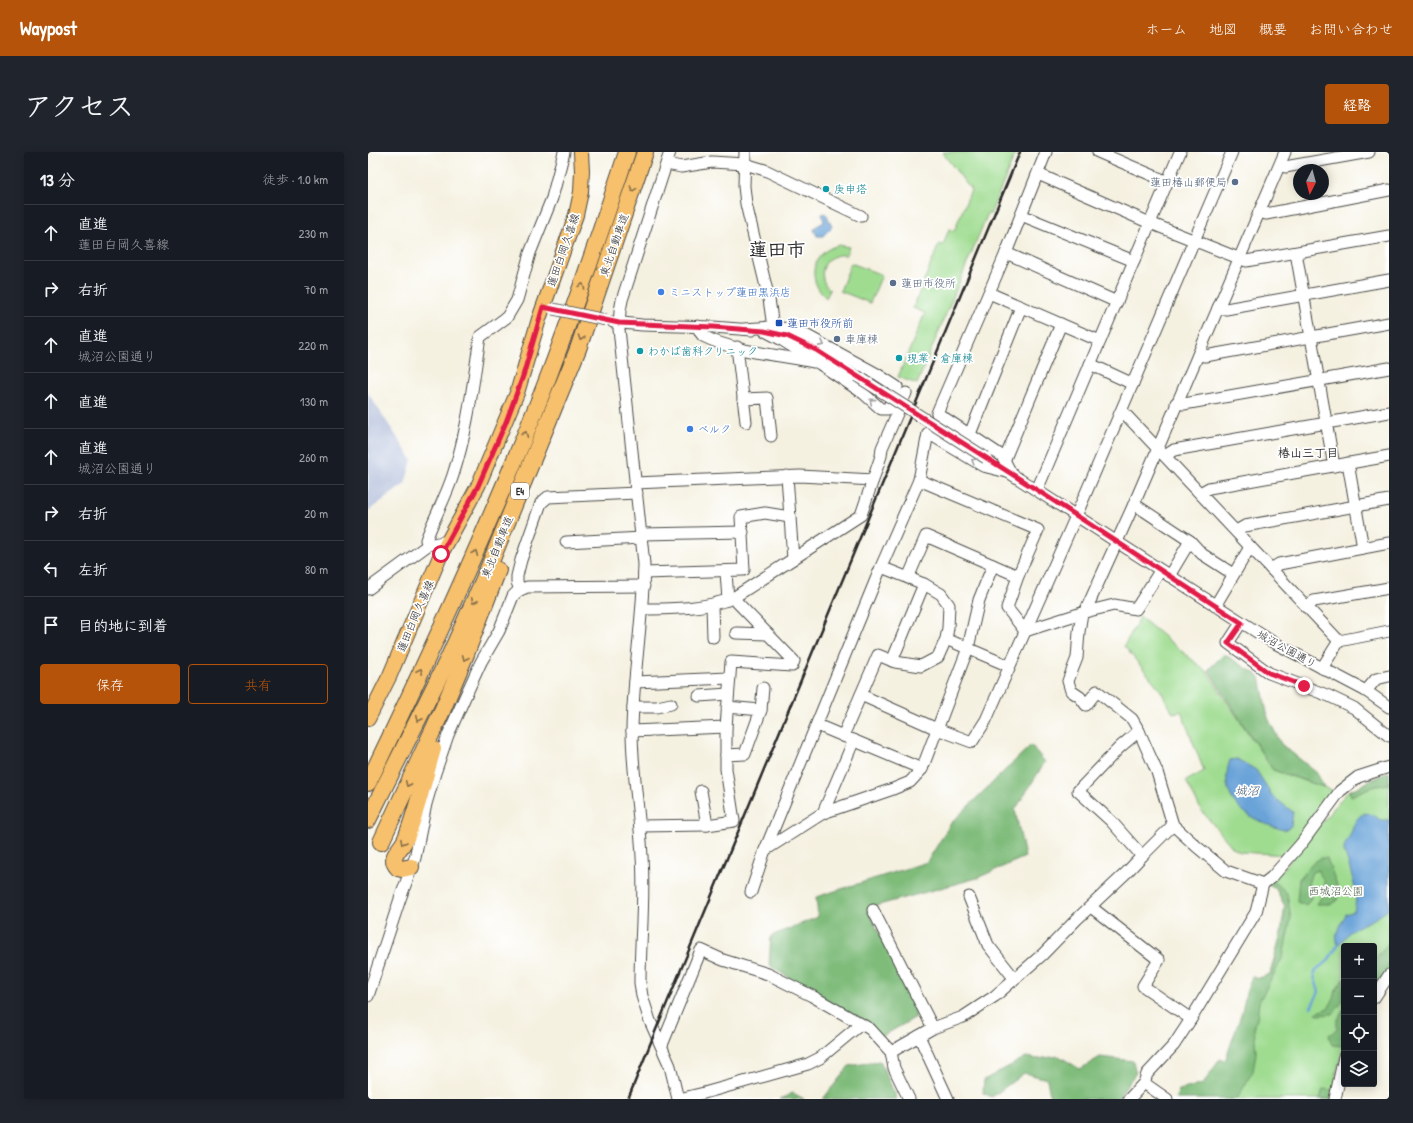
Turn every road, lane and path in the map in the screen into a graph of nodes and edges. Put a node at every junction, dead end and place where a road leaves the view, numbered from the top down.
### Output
1 (564, 152) edge
2 (581, 152) edge
3 (627, 152) edge
4 (645, 152) edge
5 (670, 152) edge
6 (745, 152) edge
7 (1046, 152) edge
8 (1098, 152) edge
9 (1180, 152) edge
10 (1232, 152) edge
11 (1285, 152) edge
12 (1369, 152) edge
13 (667, 164) junction
14 (745, 164) junction
15 (1280, 165) junction
16 (1038, 174) junction
17 (1168, 182) junction
18 (1389, 190) edge
19 (1259, 212) junction
20 (1021, 215) junction
21 (861, 216) dead end
22 (1150, 223) junction
23 (1389, 236) edge
24 (1194, 240) junction
25 (1006, 253) junction
26 (1296, 253) junction
27 (1238, 259) junction
28 (1134, 261) junction
29 (1389, 280) edge
30 (989, 293) junction
31 (1303, 295) junction
32 (1117, 302) junction
33 (1021, 307) junction
34 (548, 308) junction
35 (1218, 308) junction
36 (619, 323) junction
37 (1389, 323) edge
38 (1061, 324) junction
39 (698, 326) junction
40 (769, 329) junction
41 (1311, 338) junction
42 (1100, 341) junction
43 (737, 347) junction
44 (1198, 355) junction
45 (820, 364) junction
46 (1090, 364) junction
47 (1389, 368) edge
48 (1319, 381) junction
49 (1133, 384) junction
50 (906, 393) dead end
51 (743, 399) junction
52 (1176, 403) junction
53 (1389, 412) edge
54 (1120, 413) junction
55 (746, 422) dead end
56 (1326, 423) junction
57 (970, 434) junction
58 (770, 436) dead end
59 (537, 449) junction
60 (1161, 452) junction
61 (1389, 456) edge
62 (1004, 461) junction
63 (1348, 463) junction
64 (1334, 466) junction
65 (1011, 473) junction
66 (787, 476) junction
67 (873, 480) junction
68 (919, 480) junction
69 (636, 488) junction
70 (1037, 490) junction
71 (1200, 493) junction
72 (1389, 500) edge
73 (1134, 504) junction
74 (1356, 506) junction
75 (1076, 516) junction
76 (790, 517) junction
77 (1236, 531) junction
78 (742, 532) junction
79 (642, 536) junction
80 (448, 541) junction
81 (1190, 541) junction
82 (566, 542) dead end
83 (1116, 542) junction
84 (1389, 543) edge
85 (428, 545) junction
86 (1250, 547) junction
87 (1363, 548) junction
88 (793, 559) junction
89 (993, 565) junction
90 (881, 567) junction
91 (1271, 569) junction
92 (726, 572) junction
93 (644, 573) junction
94 (1165, 574) junction
95 (1233, 574) junction
96 (1018, 576) junction
97 (908, 578) junction
98 (924, 584) junction
99 (644, 586) junction
100 (1389, 588) edge
101 (368, 589) edge
102 (520, 590) junction
103 (730, 599) junction
104 (712, 605) junction
105 (1214, 606) junction
106 (1306, 607) junction
107 (642, 609) junction
108 (1084, 613) junction
109 (1242, 623) junction
110 (1026, 631) junction
111 (1389, 631) edge
112 (736, 633) dead end
113 (768, 634) junction
114 (713, 637) dead end
115 (946, 639) junction
116 (1339, 641) junction
117 (968, 648) junction
118 (892, 661) junction
119 (1009, 666) junction
120 (1322, 668) junction
121 (1389, 676) edge
122 (729, 678) junction
123 (635, 682) junction
124 (763, 688) dead end
125 (1366, 691) junction
126 (728, 694) junction
127 (861, 695) junction
128 (698, 696) dead end
129 (671, 704) dead end
130 (633, 707) junction
131 (727, 707) junction
132 (1389, 707) edge
133 (761, 710) junction
134 (442, 711) junction
135 (368, 719) edge
136 (817, 725) junction
137 (726, 727) junction
138 (937, 729) junction
139 (632, 731) junction
140 (1140, 731) junction
141 (1389, 736) edge
142 (848, 738) junction
143 (726, 755) junction
144 (1389, 766) edge
145 (922, 769) junction
146 (368, 783) edge
147 (701, 791) dead end
148 (823, 813) junction
149 (368, 820) edge
150 (707, 825) junction
151 (1173, 825) junction
152 (640, 826) junction
153 (382, 842) dead end
154 (765, 850) junction
155 (1142, 856) junction
156 (411, 867) junction
157 (1263, 884) junction
158 (751, 892) dead end
159 (969, 897) dead end
160 (1091, 907) junction
161 (873, 910) dead end
162 (1389, 975) edge
163 (1014, 978) junction
164 (1377, 993) edge
165 (368, 996) edge
166 (1192, 1019) junction
167 (861, 1024) junction
168 (933, 1028) junction
169 (919, 1036) junction
170 (662, 1045) junction
171 (891, 1052) junction
172 (1341, 1071) edge
173 (1144, 1083) junction
174 (678, 1099) edge
175 (909, 1099) edge
176 (948, 1099) edge
177 (1129, 1099) edge
178 (1167, 1099) edge
179 (1335, 1099) edge

1 - 85 street
2 - 34 main road, 蓮田白岡久喜線
146 -> 3 highway, 東北自動車道 / E4
4 -> 59 highway, 東北自動車道 / E4
5 - 13 street
6 - 14 street
7 - 16 street
8 - 17 street
9 - 17 street
10 - 24 street
11 - 15 street
12 - 15 street
13 - 14 street
13 - 36 street
14 - 21 street
14 - 40 street
15 - 19 street
16 - 20 street
16 - 22 street
17 - 22 street
18 - 19 street
19 - 27 street
20 - 25 street
20 - 28 street
22 - 24 street
22 - 28 street
23 - 26 street
24 - 27 street
24 - 49 street
25 - 30 street
25 - 32 street
26 - 27 street
26 - 31 street
27 - 35 street
28 - 32 street
29 - 31 street
30 - 33 street
30 - 57 street
31 - 35 street
31 - 41 street
32 - 42 street
33 - 38 street
33 - 57 street
34 - 36 street, bridge
34 - 80 main road, 蓮田白岡久喜線
35 - 44 street
36 - 39 street
36 - 69 street
37 - 41 street
38 - 42 street
38 - 62 street
39 - 40 street
39 - 43 street
40 - 45 street
40 -> 45 street
40 - 65 street, 城沼公園通り, bridge
41 - 44 street
41 - 48 street
42 - 46 street
43 - 45 street
43 - 51 street
44 - 52 street
46 - 49 street
46 - 70 street
47 - 48 street
48 - 52 street
48 - 56 street
49 - 54 street
50 - 67 street
51 - 55 street
51 - 58 street
52 - 60 street
53 - 56 street
54 - 60 street
54 - 75 street
56 - 60 street
56 - 64 street
57 - 62 street
59 -> 134 highway
59 -> 149 highway, 東北自動車道 / E4
60 - 71 street
60 - 73 street
61 - 63 street
62 - 65 street
63 - 64 street
63 - 74 street
64 - 71 street
65 -> 68 street
65 - 70 street, 城沼公園通り
66 - 67 street
66 - 69 street
66 - 76 street
67 - 88 street
68 - 90 street
68 - 96 street
69 - 79 street
69 - 102 street
70 - 75 street, 城沼公園通り
71 - 77 street
72 - 74 street
73 - 81 street
73 - 83 street
74 - 77 street
74 - 87 street
75 - 83 street, 城沼公園通り
75 - 110 street
76 - 78 street
76 - 88 street
77 - 86 street
78 - 79 street
78 - 92 street
79 - 82 street
79 - 93 street
80 - 85 street
80 - 135 main road, 蓮田白岡久喜線
81 - 94 street
81 - 95 street
83 - 94 street, 城沼公園通り
83 - 108 street
84 - 87 street
85 - 101 street
86 - 91 street
86 - 95 street
87 - 91 street
88 - 103 street
89 - 96 street
89 - 97 street
89 - 117 street
90 - 97 street
90 - 136 street
91 - 106 street
92 - 93 street
92 - 103 street
93 - 99 street
94 - 105 street, 城沼公園通り
94 - 108 street
95 - 105 street
96 - 110 street
97 - 98 street
98 - 115 street
98 - 118 street
99 - 102 street
99 - 107 street
100 - 106 street
102 - 156 street
103 - 104 street
103 - 113 street
104 - 107 street
104 - 114 street
105 - 109 street, 城沼公園通り
106 - 116 street
107 - 123 street
108 - 110 street
108 - 140 street
109 - 120 street, 城沼公園通り
109 - 141 street
110 - 119 street
111 - 116 street
112 - 113 street
113 - 122 street
115 - 117 street
115 - 118 street
116 - 120 street
117 - 119 street
117 - 138 street
118 - 127 street
119 - 138 street
120 - 125 street, 城沼公園通り
121 - 125 street
122 - 123 street
122 - 126 street
123 - 130 street
124 - 133 street
125 - 132 street, 城沼公園通り
126 - 128 street
126 - 131 street
127 - 138 street
127 - 142 street
129 - 130 street
130 - 139 street
131 - 133 street
131 - 137 street
133 - 143 street
134 -> 153 highway
134 -> 156 highway
136 - 142 street
136 - 154 street
137 - 139 street
137 - 143 street
138 - 145 street
139 - 152 street
140 - 151 street
140 - 155 street
142 - 145 street
142 - 148 street
143 - 150 street
144 - 157 street
145 - 148 street
147 - 150 street
148 - 154 street
150 - 152 street
151 - 155 street
151 - 157 street
152 - 170 street
154 - 158 street
155 - 160 street
156 - 165 street
157 - 166 street
159 - 163 street
160 - 163 street
160 - 166 street
161 - 168 street
162 - 164 street
163 - 168 street
166 - 173 street
167 - 170 street
167 - 171 street
167 - 174 street
168 - 169 street
169 - 171 street
169 - 176 street
170 - 174 street
171 - 175 street
172 - 179 street
173 - 177 street
173 - 178 street

